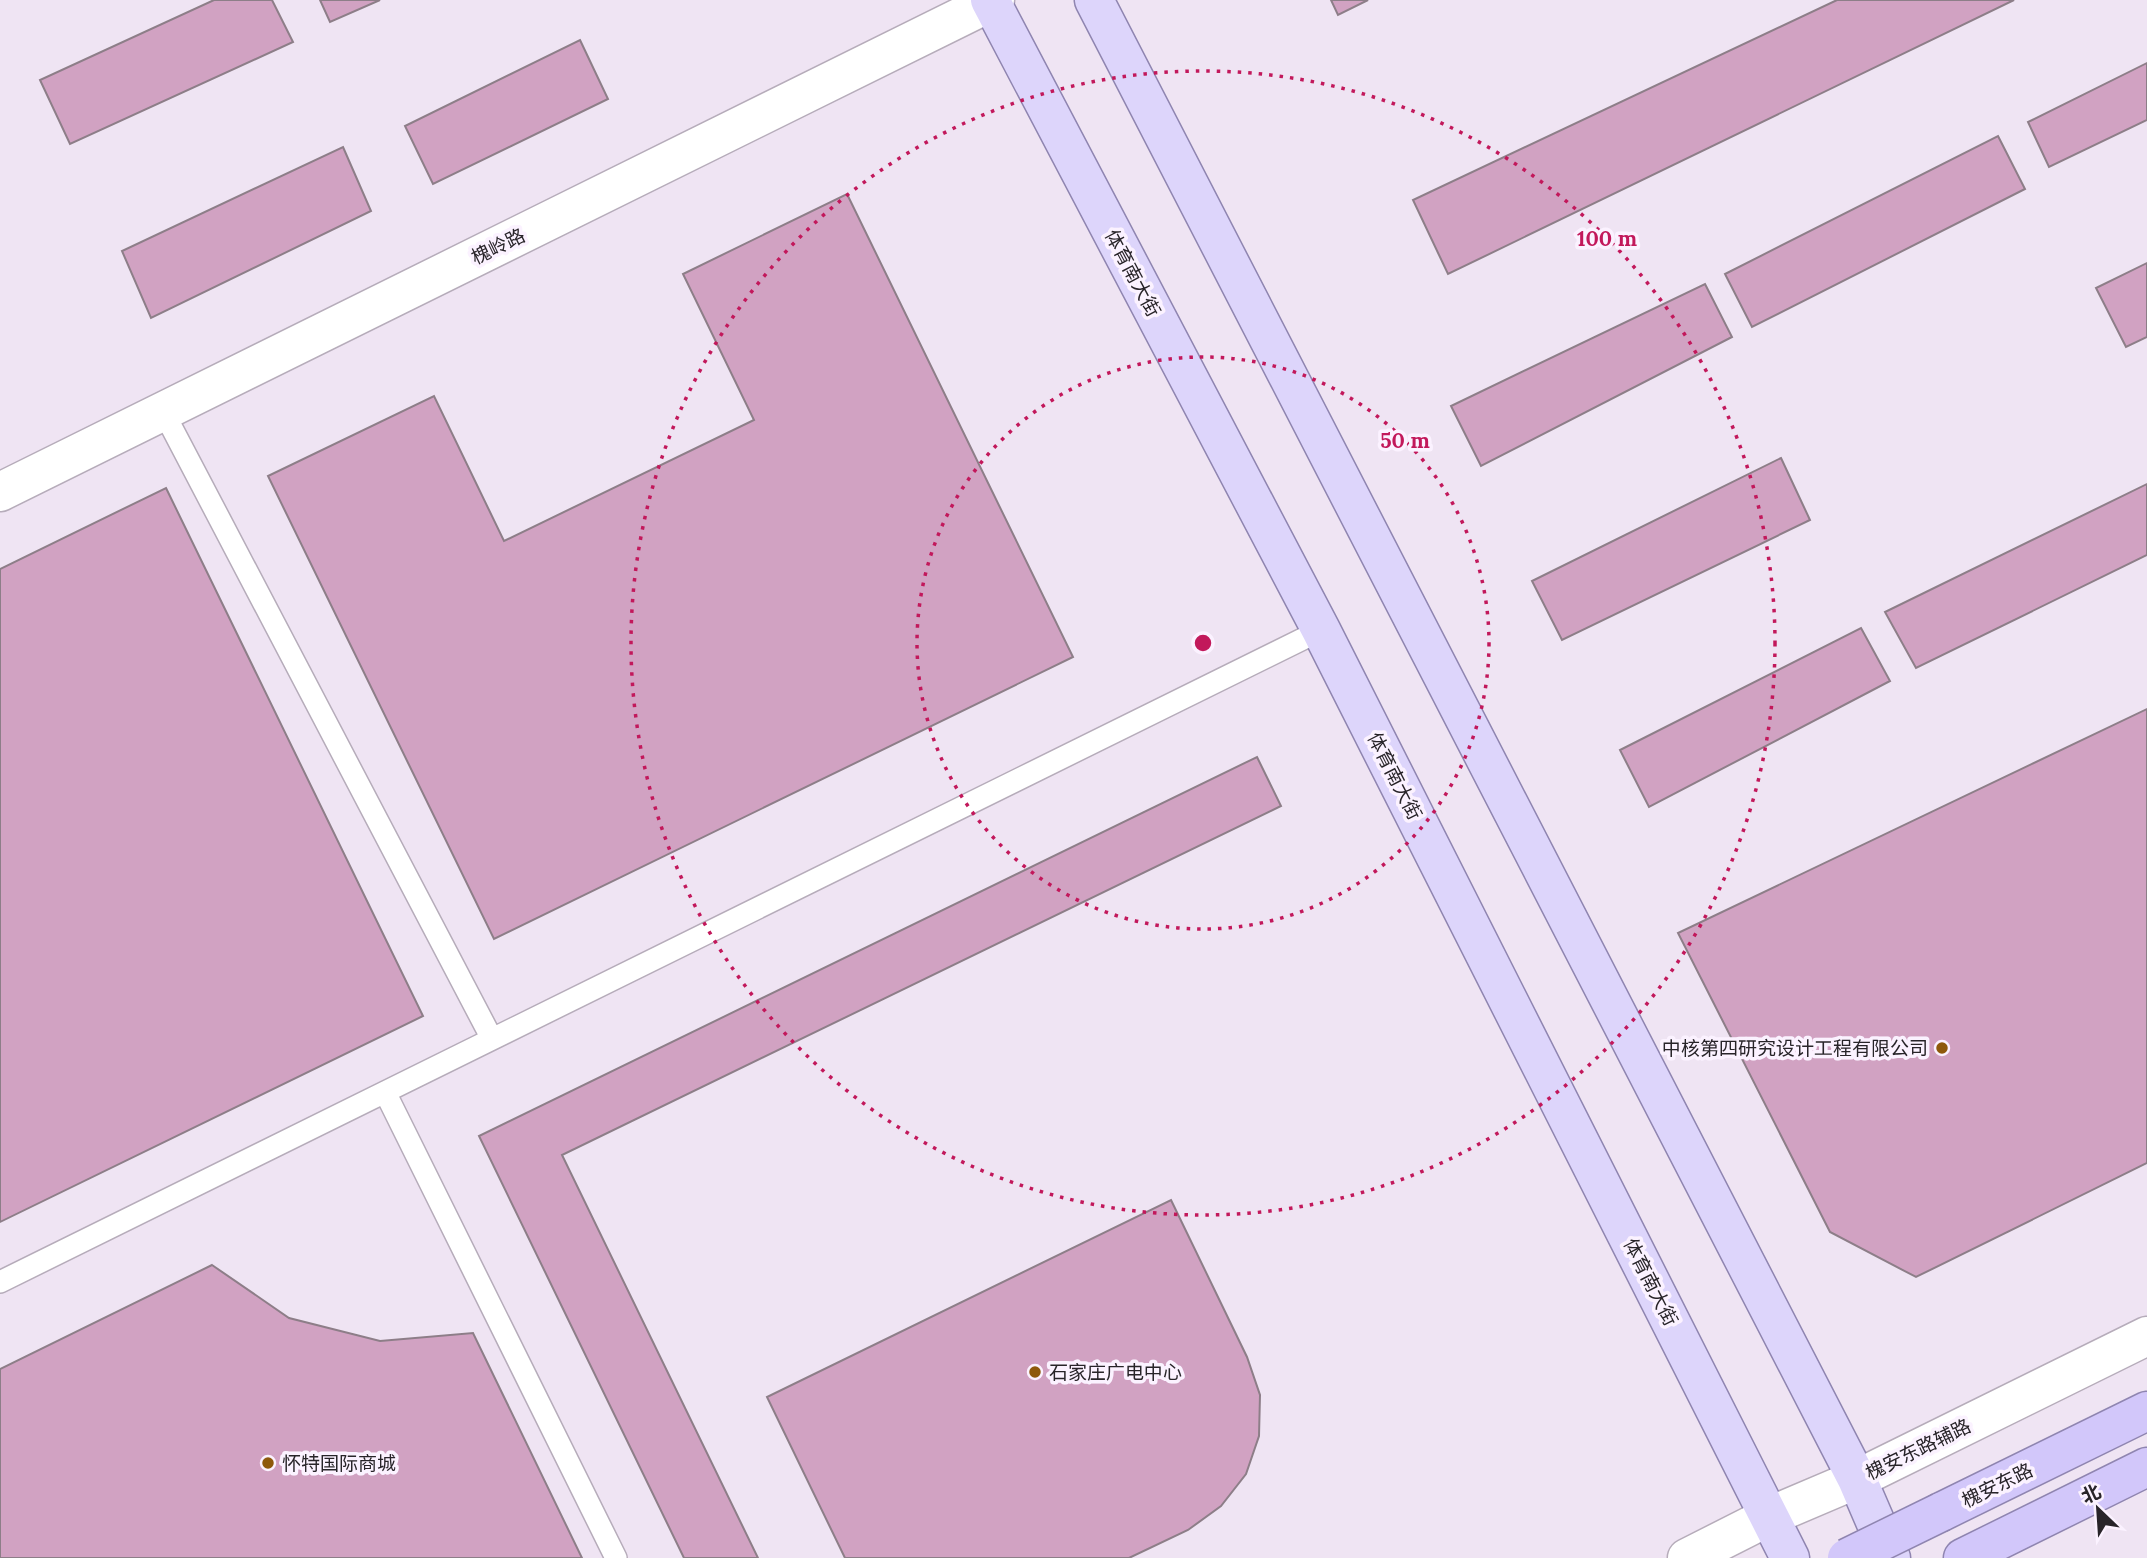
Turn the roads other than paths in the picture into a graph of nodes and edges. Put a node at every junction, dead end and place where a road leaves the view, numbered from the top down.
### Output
1 (1094, 0) edge
2 (992, 1) edge
3 (163, 411) junction
4 (0, 492) edge
5 (1321, 629) junction
6 (492, 1039) junction
7 (385, 1092) junction
8 (0, 1282) edge
9 (2147, 1336) edge
10 (2147, 1411) edge
11 (2147, 1467) edge
12 (1857, 1479) junction
13 (1770, 1516) junction
14 (616, 1558) edge
15 (1687, 1558) edge
16 (1790, 1558) edge
17 (1847, 1558) edge
18 (1891, 1558) edge
19 (1964, 1558) edge

1 - 12 main road
2 - 3 street, 槐岭路
2 - 5 main road, 体育南大街
3 - 4 street, 槐岭路
3 - 6 lane
5 - 6 lane
5 - 13 main road, 体育南大街
6 - 7 lane
7 - 8 lane
7 - 14 lane
9 - 12 street, 槐安东路辅路
10 - 17 highway, 槐安东路, bridge
11 - 19 highway
12 - 13 street, 槐安东路辅路
12 - 18 main road
13 - 15 street, 槐安东路辅路
13 - 16 main road, 体育南大街

